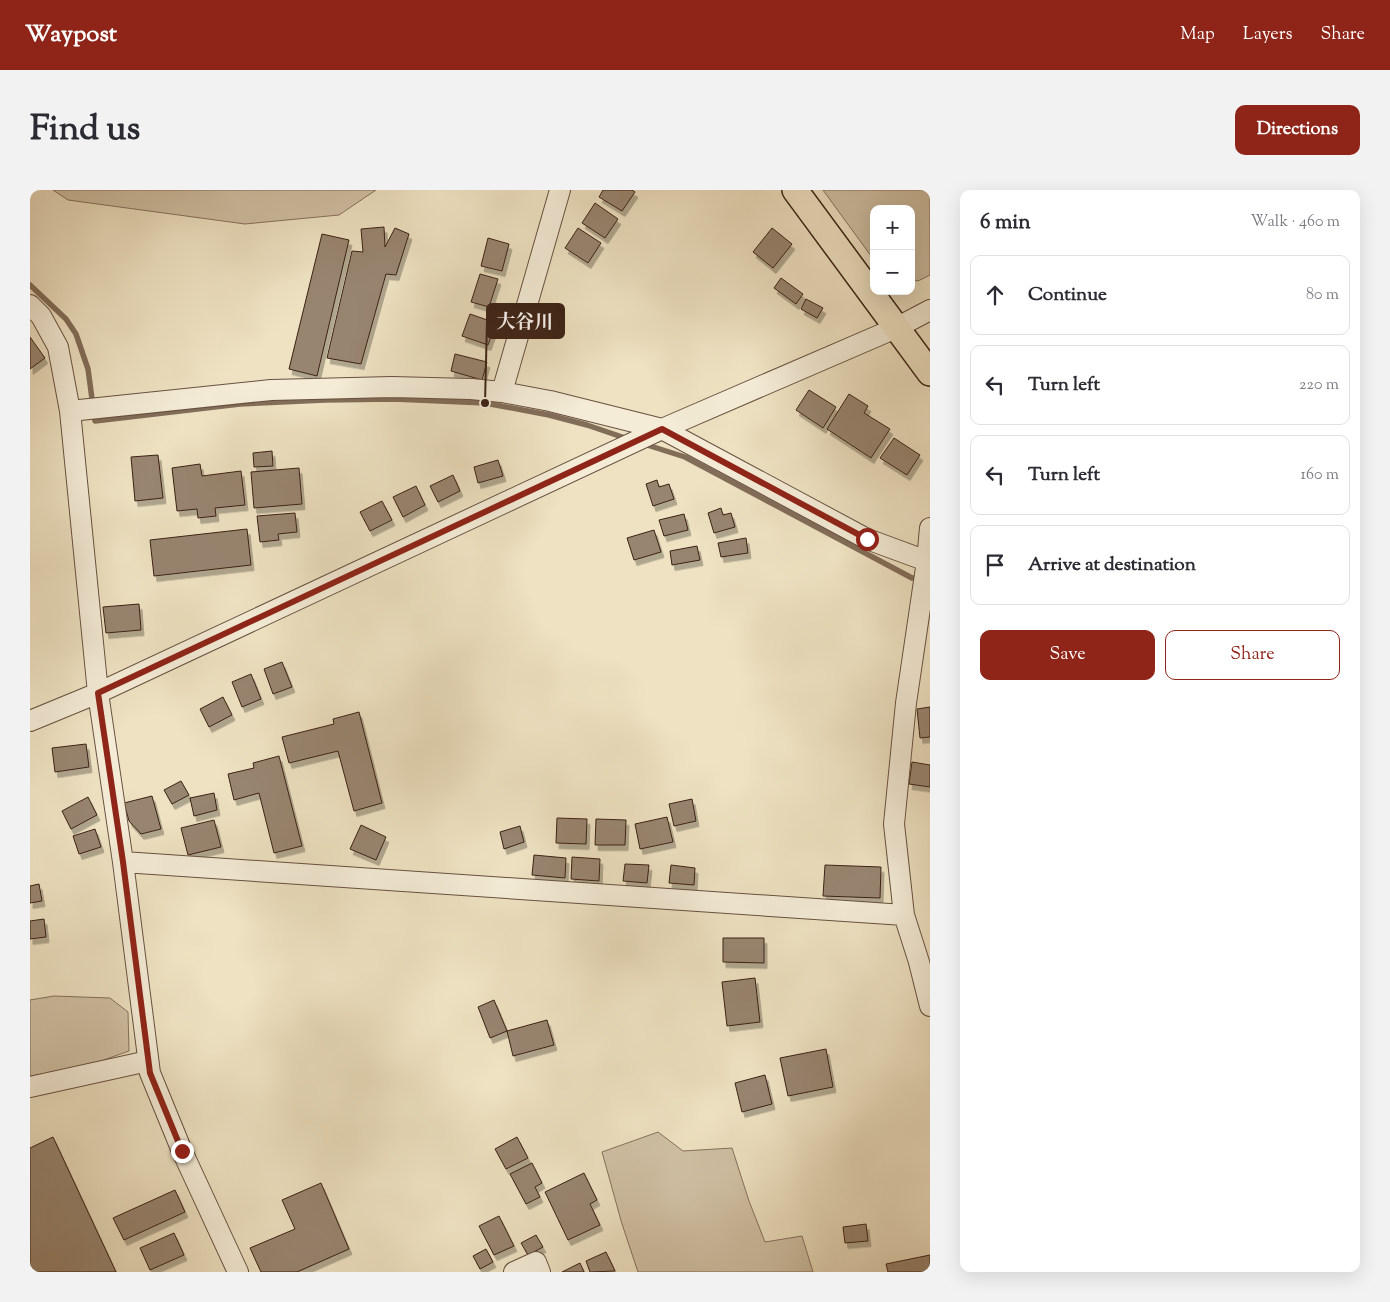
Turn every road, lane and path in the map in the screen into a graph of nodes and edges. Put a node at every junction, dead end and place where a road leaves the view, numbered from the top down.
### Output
1 (560, 190) edge
2 (795, 190) edge
3 (30, 305) edge
4 (930, 310) edge
5 (896, 328) junction
6 (930, 373) edge
7 (502, 392) junction
8 (70, 411) junction
9 (662, 429) junction
10 (930, 528) edge
11 (928, 561) edge
12 (98, 693) junction
13 (30, 722) edge
14 (123, 862) junction
15 (904, 915) junction
16 (930, 1006) edge
17 (148, 1061) junction
18 (30, 1087) edge
19 (238, 1272) edge
20 (514, 1272) edge
21 (540, 1272) edge

1 - 7 street
2 - 5 main road
3 - 8 street
4 - 5 street
5 - 6 main road
5 - 9 street
7 - 8 street
7 - 9 street
8 - 12 street
9 - 11 street
9 - 12 street
10 - 11 street
11 - 15 street
12 - 13 street
12 - 14 street
14 - 15 street
14 - 17 street
15 - 16 street
17 - 18 street
17 - 19 street
20 - 21 street

